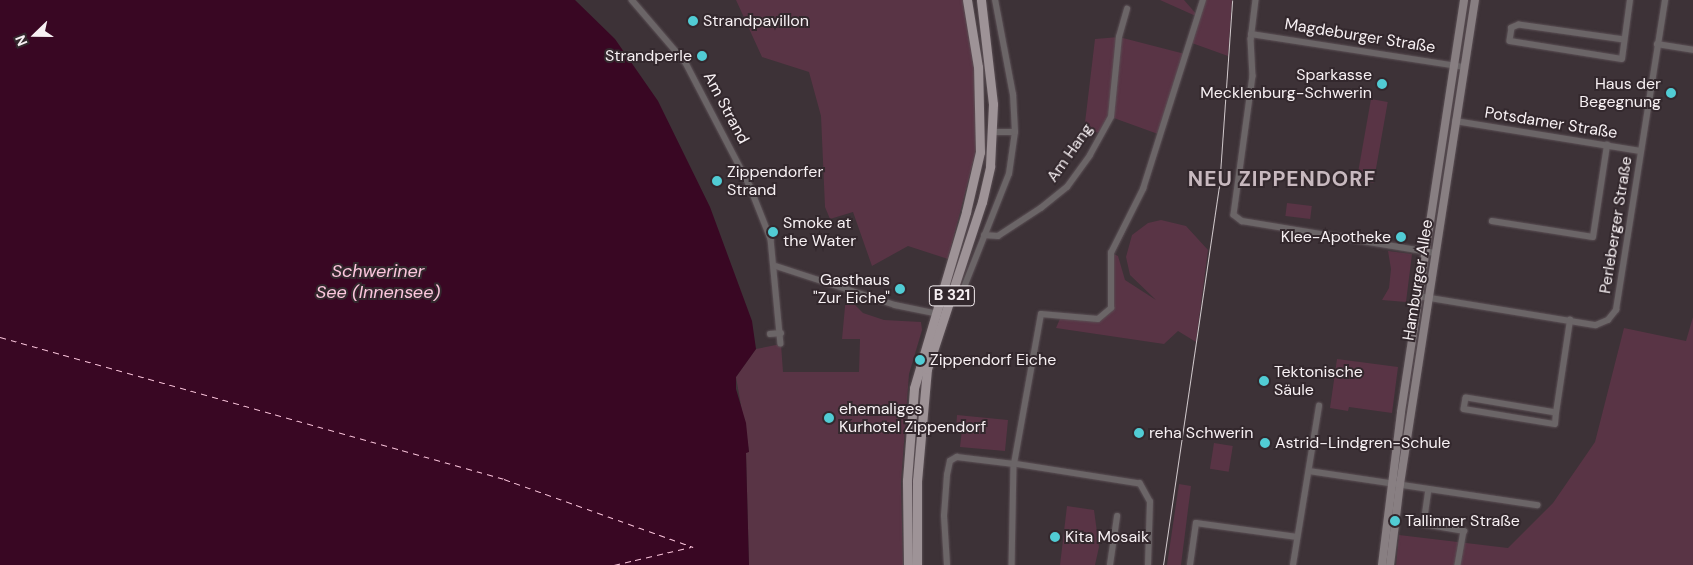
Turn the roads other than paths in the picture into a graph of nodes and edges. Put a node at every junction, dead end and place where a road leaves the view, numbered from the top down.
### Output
1 (632, 0) edge
2 (967, 0) edge
3 (981, 0) edge
4 (994, 0) edge
5 (1203, 0) edge
6 (1256, 0) edge
7 (1464, 0) edge
8 (1475, 0) edge
9 (1630, 0) edge
10 (1665, 0) edge
11 (1127, 9) dead end
12 (1251, 34) junction
13 (1624, 40) junction
14 (1657, 44) junction
15 (1693, 50) edge
16 (1454, 65) junction
17 (1464, 67) junction
18 (1456, 121) junction
19 (993, 132) junction
20 (1015, 132) junction
21 (1607, 145) junction
22 (1641, 151) junction
23 (1492, 221) dead end
24 (984, 235) junction
25 (1426, 251) junction
26 (1436, 253) junction
27 (776, 266) junction
28 (961, 295) dead end
29 (1418, 296) junction
30 (1429, 298) junction
31 (935, 314) junction
32 (946, 314) junction
33 (1570, 320) junction
34 (781, 333) junction
35 (770, 334) dead end
36 (781, 344) dead end
37 (1319, 406) dead end
38 (1556, 413) junction
39 (1014, 464) junction
40 (1309, 470) junction
41 (1391, 483) junction
42 (1400, 484) junction
43 (1429, 489) junction
44 (1537, 505) dead end
45 (1116, 517) dead end
46 (1297, 537) junction
47 (908, 565) edge
48 (917, 565) edge
49 (947, 565) edge
50 (1012, 565) edge
51 (1110, 565) edge
52 (1148, 565) edge
53 (1190, 565) edge
54 (1293, 565) edge
55 (1382, 565) edge
56 (1390, 565) edge
57 (1458, 565) edge

1 - 27 street, Am Strand
2 - 31 main road, B 321
3 - 19 main road, B 321
4 - 20 street
5 - 39 street
6 - 12 street
7 - 16 street, Hamburger Allee
8 - 17 street, Hamburger Allee
9 - 13 street
10 - 14 street, Perleberger Straße
11 - 24 street, Am Hang
12 - 16 street, Magdeburger Straße
12 - 25 street
13 - 13 street
14 - 15 street
14 - 22 street, Perleberger Straße
16 - 17 street, Magdeburger Straße
16 - 25 street, Hamburger Allee
17 - 18 street, Hamburger Allee
18 - 21 street, Potsdamer Straße
18 - 26 street, Hamburger Allee
19 - 20 street
19 - 32 main road, B 321
20 - 24 street
21 - 22 street, Potsdamer Straße
21 - 23 street
22 - 33 street, Perleberger Straße
24 - 28 street
25 - 26 street
25 - 29 street, Hamburger Allee
26 - 30 street, Hamburger Allee
27 - 31 street
27 - 34 street, Am Strand
29 - 30 street, Perleberger Straße
29 - 41 street, Hamburger Allee
30 - 33 street, Perleberger Straße
30 - 42 street, Hamburger Allee
31 - 32 street
31 - 47 main road, B 321
32 - 48 main road, B 321
33 - 38 street
34 - 35 street
34 - 36 street, Am Strand
37 - 40 street
38 - 38 street
39 - 49 street
39 - 50 street
39 - 52 street
40 - 41 street
40 - 46 street
41 - 42 street
41 - 55 street, Hamburger Allee
42 - 43 street
42 - 56 street, Hamburger Allee
43 - 44 street
43 - 57 street
45 - 51 street
46 - 53 street
46 - 54 street

